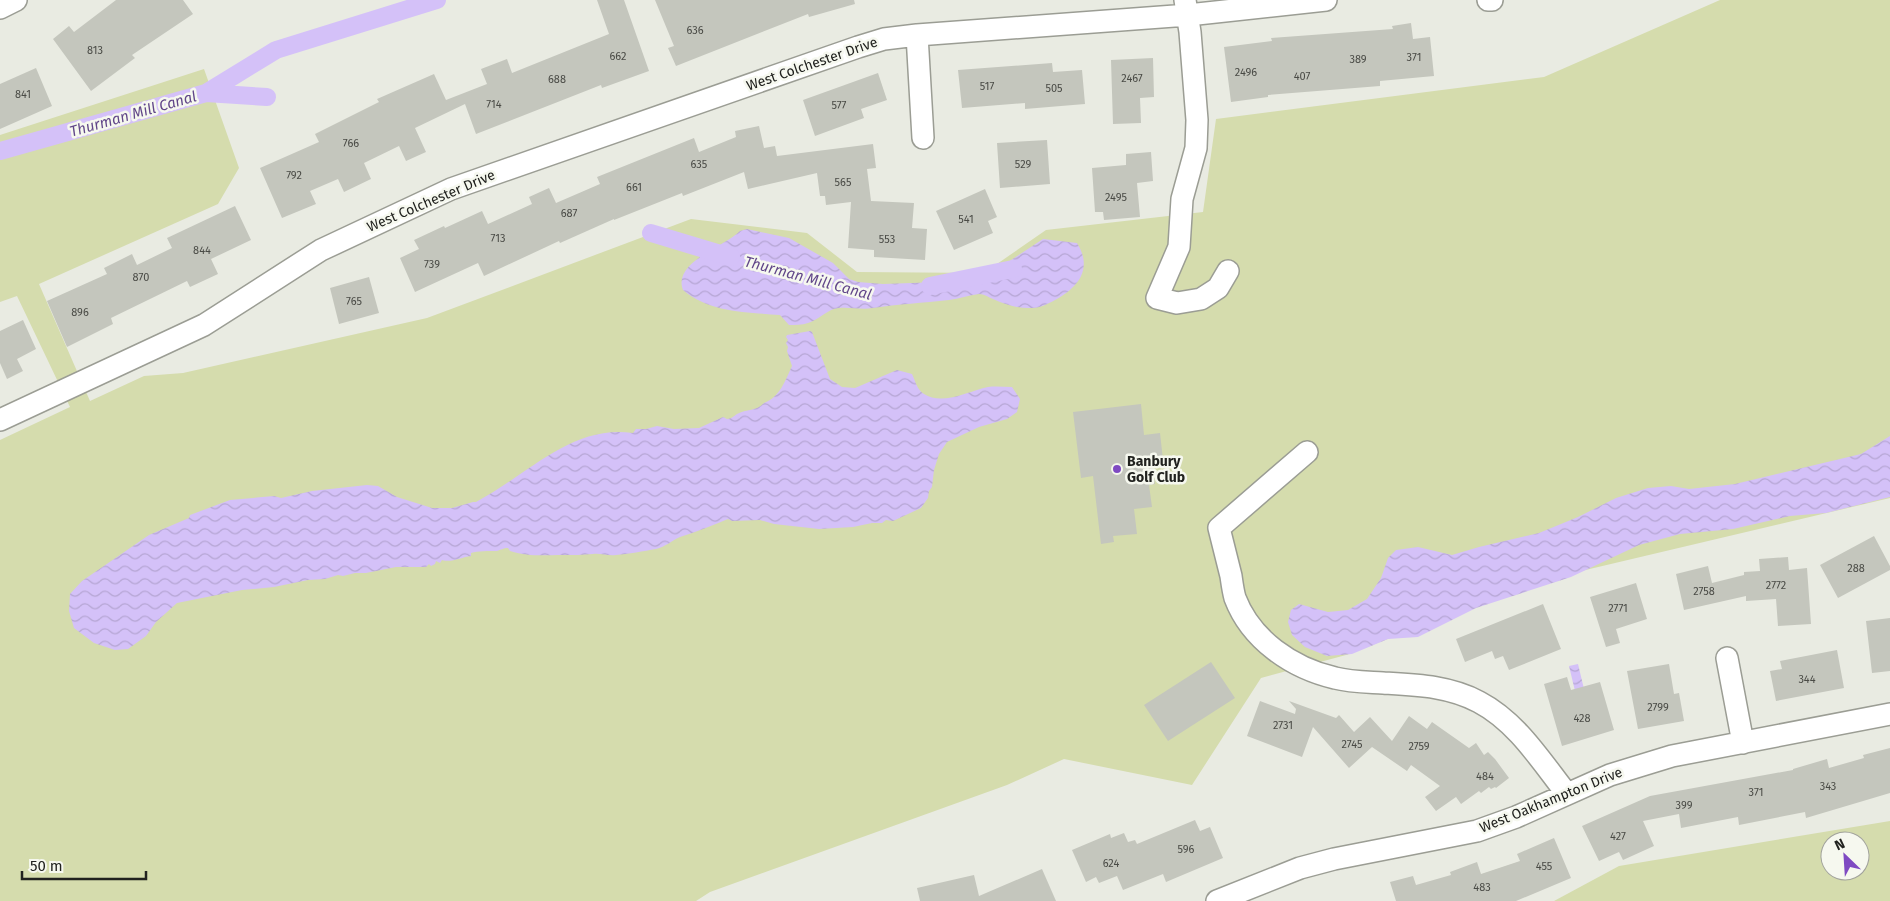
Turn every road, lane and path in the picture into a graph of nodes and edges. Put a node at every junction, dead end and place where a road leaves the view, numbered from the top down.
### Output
1 (16, 0) edge
2 (1326, 0) edge
3 (1488, 0) edge
4 (1492, 0) edge
5 (0, 8) edge
6 (1186, 8) edge
7 (917, 35) junction
8 (923, 138) dead end
9 (1228, 271) dead end
10 (0, 420) edge
11 (1307, 452) dead end
12 (1727, 658) dead end
13 (1890, 714) edge
14 (1743, 743) junction
15 (1567, 794) junction
16 (1218, 901) edge

1 - 5 street
2 - 6 street, West Colchester Drive
3 - 4 street
6 - 7 street, West Colchester Drive
6 - 9 street
7 - 8 street
7 - 10 street, West Colchester Drive
11 - 15 street
12 - 14 street
13 - 14 street, West Oakhampton Drive
14 - 15 street, West Oakhampton Drive
15 - 16 street, West Oakhampton Drive

